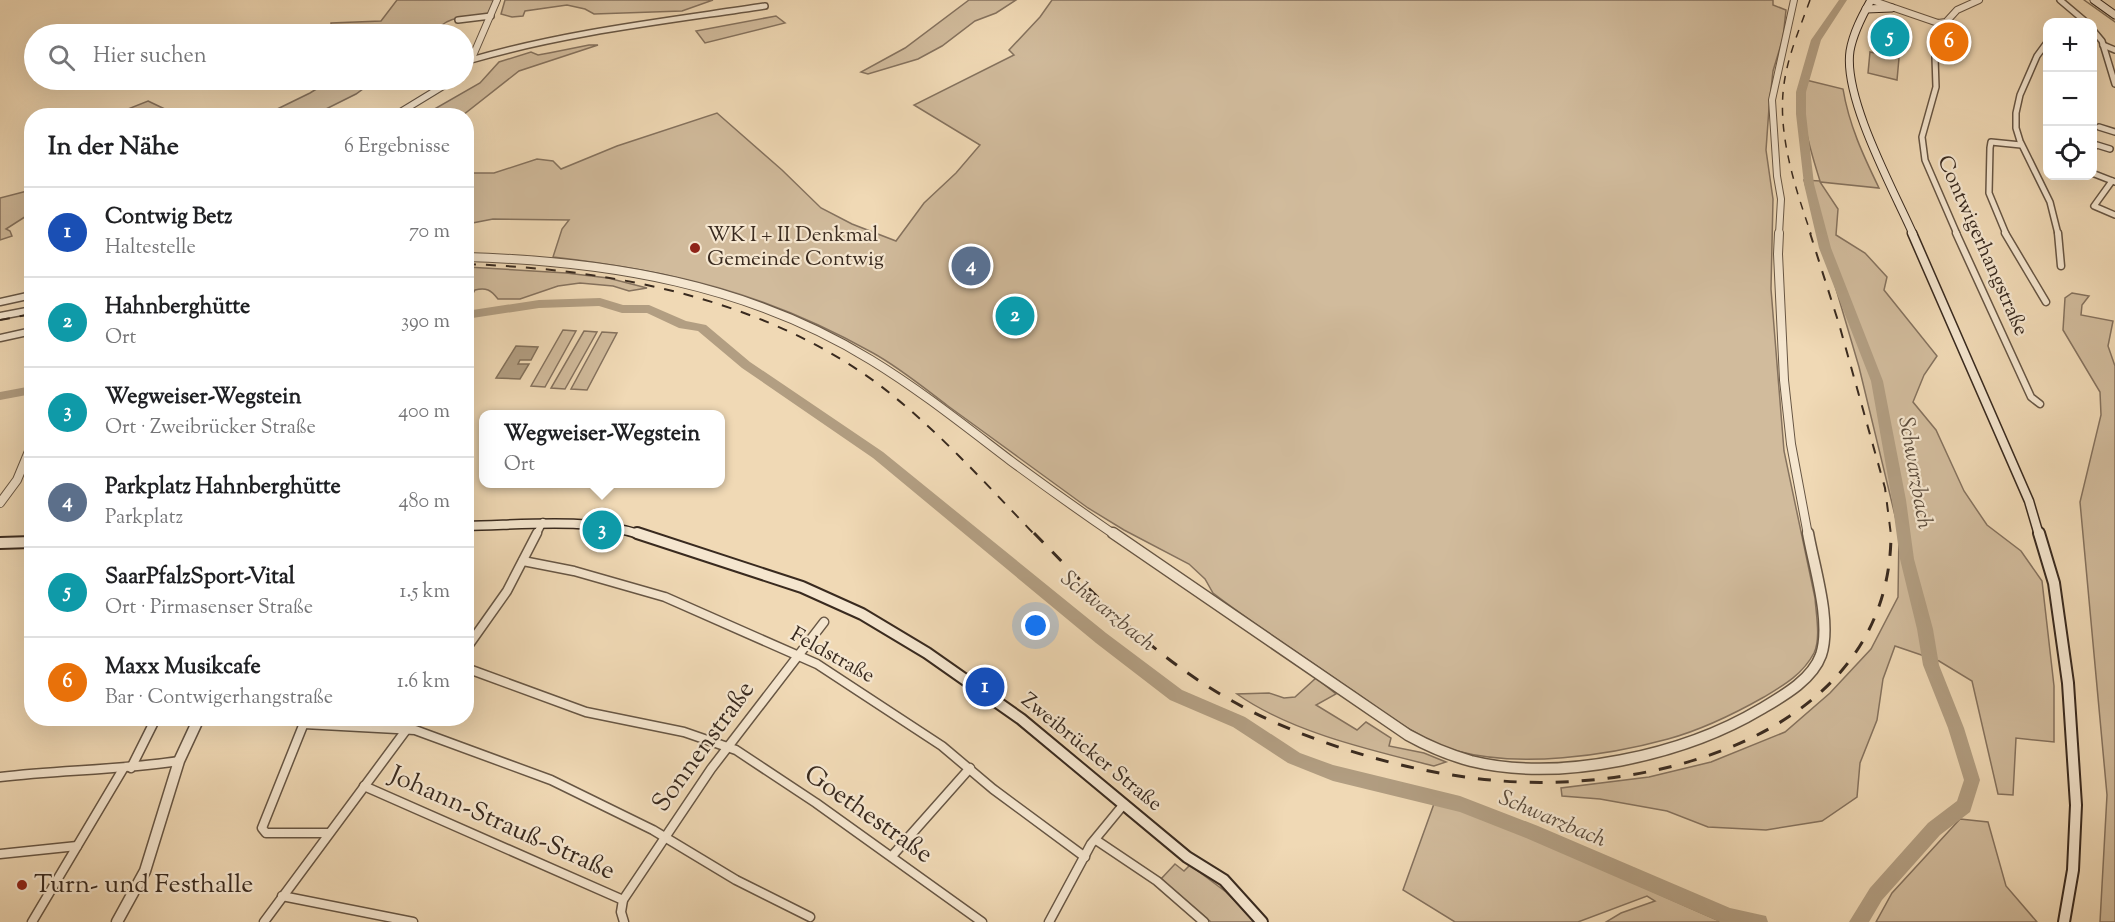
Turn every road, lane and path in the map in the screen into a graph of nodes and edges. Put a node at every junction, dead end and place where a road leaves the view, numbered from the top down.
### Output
1 (497, 0) edge
2 (1794, 0) edge
3 (1871, 0) edge
4 (1979, 0) edge
5 (2060, 0) edge
6 (2094, 0) edge
7 (765, 6) dead end
8 (1892, 8) junction
9 (1866, 9) junction
10 (492, 12) junction
11 (2115, 15) edge
12 (2080, 18) edge
13 (458, 20) dead end
14 (1938, 23) junction
15 (2097, 36) edge
16 (2103, 45) junction
17 (2043, 47) edge
18 (2115, 50) edge
19 (474, 53) edge
20 (474, 59) edge
21 (2115, 84) edge
22 (437, 90) edge
23 (407, 108) edge
24 (2099, 127) dead end
25 (2115, 132) edge
26 (2021, 145) junction
27 (2097, 145) edge
28 (2110, 149) dead end
29 (2097, 175) edge
30 (2114, 181) edge
31 (2115, 215) edge
32 (474, 257) edge
33 (2061, 266) dead end
34 (24, 297) edge
35 (0, 302) edge
36 (2046, 302) dead end
37 (24, 312) edge
38 (0, 316) edge
39 (24, 333) edge
40 (0, 338) edge
41 (2040, 404) dead end
42 (24, 463) edge
43 (0, 503) edge
44 (543, 522) junction
45 (474, 526) edge
46 (0, 543) edge
47 (24, 543) edge
48 (523, 561) junction
49 (824, 622) dead end
50 (474, 638) edge
51 (798, 655) junction
52 (474, 672) edge
53 (151, 726) edge
54 (195, 726) edge
55 (303, 726) edge
56 (379, 726) edge
57 (408, 728) junction
58 (728, 746) junction
59 (179, 761) junction
60 (127, 768) junction
61 (970, 768) junction
62 (0, 777) edge
63 (364, 786) junction
64 (1124, 804) junction
65 (329, 833) junction
66 (665, 837) junction
67 (1096, 840) junction
68 (77, 846) junction
69 (0, 854) edge
70 (892, 856) junction
71 (1085, 857) junction
72 (282, 896) junction
73 (623, 900) junction
74 (810, 917) dead end
75 (1052, 921) edge
76 (32, 922) edge
77 (117, 922) edge
78 (264, 922) edge
79 (413, 922) edge
80 (624, 922) edge
81 (982, 922) edge
82 (1204, 922) edge
83 (1262, 922) edge
84 (2064, 922) edge

1 - 10 street
2 - 32 street
3 - 8 street
3 - 9 main road
4 - 14 street
5 - 12 street
6 - 11 main road
7 - 20 street
8 - 9 main road
8 - 14 street
9 - 84 main road
10 - 13 street
10 - 19 street
14 - 41 street, Contwigerhangstraße
15 - 16 street
16 - 18 street
16 - 21 street
17 - 26 street
22 - 23 street
24 - 25 street
26 - 33 street
26 - 36 street
27 - 28 street
29 - 30 street
30 - 31 street
34 - 35 street
37 - 38 street
39 - 40 street
42 - 43 street
44 - 45 main road, Zweibrücker Straße
44 - 48 street
44 - 64 main road, Zweibrücker Straße
46 - 47 main road
48 - 50 street
48 - 51 street, Feldstraße
49 - 51 street, Sonnenstraße
51 - 58 street, Sonnenstraße
51 - 61 street, Feldstraße
52 - 58 street, Goethestraße
53 - 60 street
54 - 59 street
55 - 65 street
56 - 57 street
57 - 63 street
57 - 66 street
58 - 66 street, Sonnenstraße
58 - 70 street, Goethestraße
59 - 60 street
59 - 77 street
60 - 62 street
60 - 68 street
61 - 70 street
61 - 71 street, Feldstraße
63 - 65 street
63 - 73 street, Johann-Strauß-Straße
64 - 67 street
64 - 83 main road, Zweibrücker Straße
65 - 72 street
66 - 73 street, Sonnenstraße
66 - 74 street
67 - 71 street
67 - 82 street
68 - 69 street
68 - 76 street
70 - 81 street, Goethestraße
71 - 75 street
72 - 78 street
72 - 79 street
73 - 80 street

